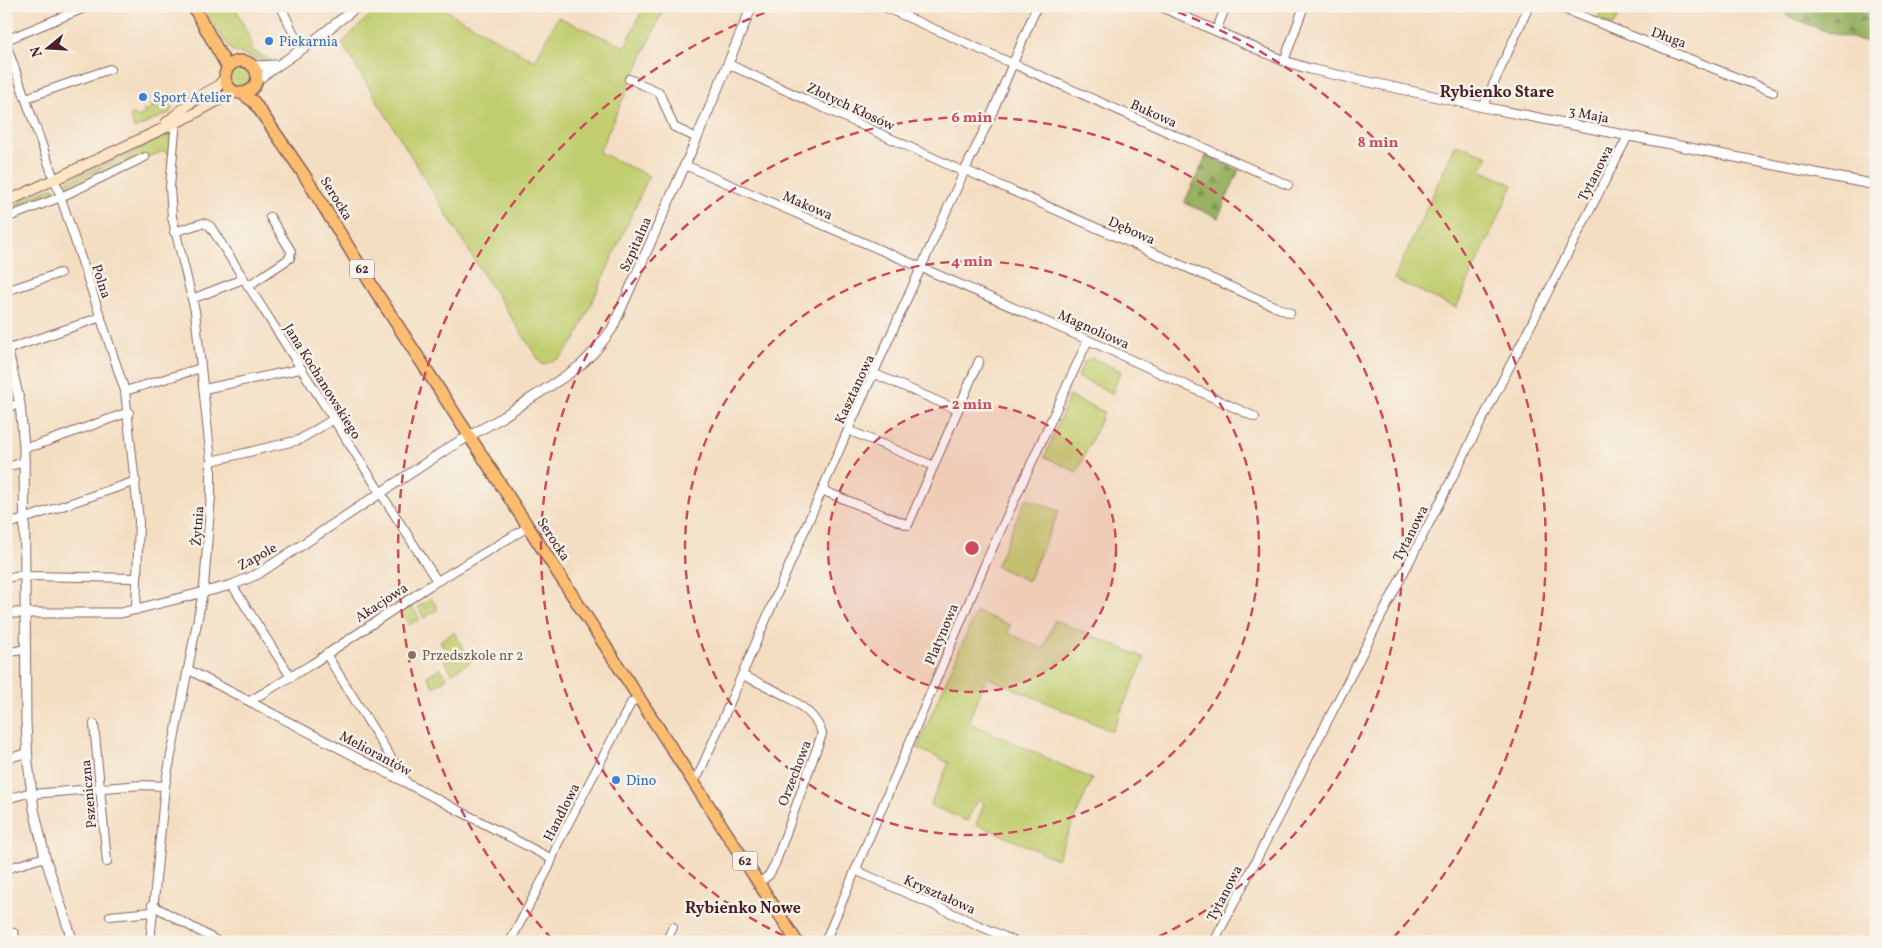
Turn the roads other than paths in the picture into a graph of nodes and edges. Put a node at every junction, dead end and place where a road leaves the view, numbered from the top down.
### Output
1 (89, 6) edge
2 (281, 6) edge
3 (358, 6) edge
4 (752, 6) edge
5 (882, 6) edge
6 (1037, 6) edge
7 (1160, 6) edge
8 (1226, 6) edge
9 (1304, 6) edge
10 (1528, 6) edge
11 (1556, 6) edge
12 (196, 11) edge
13 (1216, 31) junction
14 (6, 40) edge
15 (6, 44) edge
16 (301, 50) junction
17 (240, 61) junction
18 (1284, 61) junction
19 (276, 64) junction
20 (728, 64) junction
21 (1011, 64) junction
22 (253, 66) junction
23 (110, 68) dead end
24 (226, 73) junction
25 (629, 78) dead end
26 (256, 82) junction
27 (1774, 92) dead end
28 (238, 93) junction
29 (26, 98) junction
30 (1483, 107) junction
31 (180, 112) junction
32 (176, 123) junction
33 (1628, 136) junction
34 (697, 138) junction
35 (289, 152) junction
36 (145, 158) dead end
37 (685, 165) junction
38 (964, 171) junction
39 (54, 178) junction
40 (1288, 185) dead end
41 (1876, 185) edge
42 (6, 197) edge
43 (61, 197) junction
44 (6, 202) edge
45 (270, 217) dead end
46 (6, 218) edge
47 (174, 232) junction
48 (921, 269) junction
49 (60, 273) dead end
50 (246, 282) junction
51 (6, 291) edge
52 (192, 299) junction
53 (1290, 313) dead end
54 (101, 317) junction
55 (1088, 340) junction
56 (7, 348) edge
57 (979, 360) dead end
58 (201, 368) junction
59 (300, 370) junction
60 (875, 374) junction
61 (204, 389) junction
62 (125, 391) junction
63 (20, 404) junction
64 (6, 407) edge
65 (958, 410) junction
66 (129, 412) junction
67 (1255, 417) dead end
68 (332, 420) junction
69 (848, 430) junction
70 (471, 435) junction
71 (24, 446) junction
72 (211, 461) junction
73 (25, 462) junction
74 (934, 466) junction
75 (6, 467) edge
76 (136, 481) junction
77 (824, 491) junction
78 (381, 493) junction
79 (25, 518) junction
80 (6, 525) edge
81 (528, 527) junction
82 (26, 575) junction
83 (6, 578) edge
84 (136, 578) junction
85 (437, 581) junction
86 (232, 585) junction
87 (203, 592) junction
88 (136, 610) junction
89 (6, 613) edge
90 (26, 614) junction
91 (26, 650) junction
92 (6, 653) edge
93 (326, 654) junction
94 (189, 670) junction
95 (743, 676) junction
96 (291, 677) junction
97 (639, 697) junction
98 (250, 701) junction
99 (94, 724) dead end
100 (28, 753) junction
101 (6, 759) edge
102 (693, 780) junction
103 (407, 783) junction
104 (165, 786) junction
105 (100, 787) junction
106 (32, 793) junction
107 (6, 799) edge
108 (45, 857) junction
109 (552, 859) junction
110 (107, 862) dead end
111 (6, 868) edge
112 (855, 870) junction
113 (759, 884) junction
114 (152, 908) junction
115 (110, 916) dead end
116 (673, 927) dead end
117 (10, 934) edge
118 (16, 942) edge
119 (73, 942) edge
120 (150, 942) edge
121 (219, 942) edge
122 (510, 942) edge
123 (666, 942) edge
124 (797, 942) edge
125 (825, 942) edge
126 (1016, 942) edge
127 (1214, 942) edge

1 - 14 street
2 - 16 street
3 - 16 street
4 - 20 street, Szpitalna
5 - 21 street, Bukowa
6 - 21 street, Kasztanowa
7 - 13 street, 3 Maja
8 - 13 street
9 - 18 street
10 - 30 street
11 - 27 street, Długa
12 - 17 main road, 62
12 - 24 main road, 62
13 - 18 street, 3 Maja
15 - 29 street, Polna
16 - 19 street
17 - 22 main road, 62
17 - 24 main road
18 - 30 street, 3 Maja
19 - 22 street
19 - 26 street
20 - 34 street, Szpitalna
20 - 38 street, Złotych Kłosów
21 - 38 street, Kasztanowa
21 - 40 street, Bukowa
22 - 26 main road, 62
23 - 29 street
24 - 28 main road, 62
24 - 31 main road
25 - 34 street
26 - 28 main road
26 - 35 main road, Serocka / 62
28 - 32 main road
28 - 35 main road, Serocka / 62
29 - 39 street, Polna
30 - 33 street, 3 Maja
31 - 32 street, Żytnia
31 - 39 main road
32 - 39 main road
32 - 47 street, Żytnia
33 - 41 street, 3 Maja
33 - 127 street, Tytanowa
34 - 37 street, Szpitalna
35 - 70 main road, Serocka / 62
36 - 43 street
37 - 48 street, Makowa
37 - 70 street, Szpitalna
38 - 48 street, Kasztanowa
38 - 53 street, Dębowa
39 - 42 main road
39 - 43 street, Polna
39 - 44 main road
43 - 46 street
43 - 54 street, Polna
45 - 50 street
47 - 50 street, Jana Kochanowskiego
47 - 52 street, Żytnia
48 - 55 street, Magnoliowa
48 - 60 street, Kasztanowa
49 - 51 street
50 - 52 street
50 - 59 street, Jana Kochanowskiego
52 - 58 street, Żytnia
54 - 56 street
54 - 62 street, Polna
55 - 67 street, Magnoliowa
55 - 112 street, Platynowa
56 - 63 street
57 - 65 street
58 - 61 street, Żytnia
58 - 62 street
59 - 61 street
59 - 68 street, Jana Kochanowskiego
60 - 65 street
60 - 69 street, Kasztanowa
61 - 72 street, Żytnia
62 - 66 street, Polna
63 - 64 street
63 - 71 street
65 - 74 street
66 - 71 street
66 - 76 street, Polna
68 - 72 street
68 - 78 street, Jana Kochanowskiego
69 - 74 street
69 - 77 street, Kasztanowa
70 - 78 street, Zapole
70 - 81 main road, Serocka / 62
71 - 73 street
72 - 87 street, Żytnia
73 - 75 street
73 - 79 street
74 - 77 street
76 - 79 street
76 - 84 street, Polna
77 - 95 street, Kasztanowa
78 - 85 street, Jana Kochanowskiego
78 - 86 street, Zapole
79 - 80 street
79 - 82 street
81 - 85 street, Akacjowa
81 - 97 main road, Serocka / 62
82 - 83 street
82 - 84 street
82 - 90 street
84 - 88 street, Polna
85 - 93 street, Akacjowa
86 - 87 street, Zapole
86 - 96 street
87 - 88 street, Zapole
87 - 94 street, Żytnia
88 - 90 street, Zapole
89 - 90 street, Zapole
90 - 91 street
91 - 92 street
91 - 100 street
93 - 96 street, Akacjowa
93 - 103 street
94 - 98 street, Meliorantów
94 - 104 street, Żytnia
95 - 102 street, Kasztanowa
95 - 113 street, Orzechowa
96 - 98 street, Akacjowa
97 - 102 main road, Serocka / 62
97 - 109 street, Handlowa
98 - 103 street, Meliorantów
99 - 105 street, Pszeniczna
100 - 101 street
100 - 106 street
102 - 113 main road, Serocka / 62
103 - 109 street, Meliorantów
104 - 105 street
104 - 114 street, Żytnia
105 - 106 street
105 - 110 street, Pszeniczna
106 - 107 street
106 - 108 street
108 - 111 street
108 - 119 street
109 - 122 street, Handlowa
112 - 125 street, Platynowa
112 - 126 street, Kryształowa
113 - 124 main road, Serocka / 62
114 - 115 street
114 - 120 street, Żytnia
114 - 121 street
116 - 123 street
117 - 118 street

